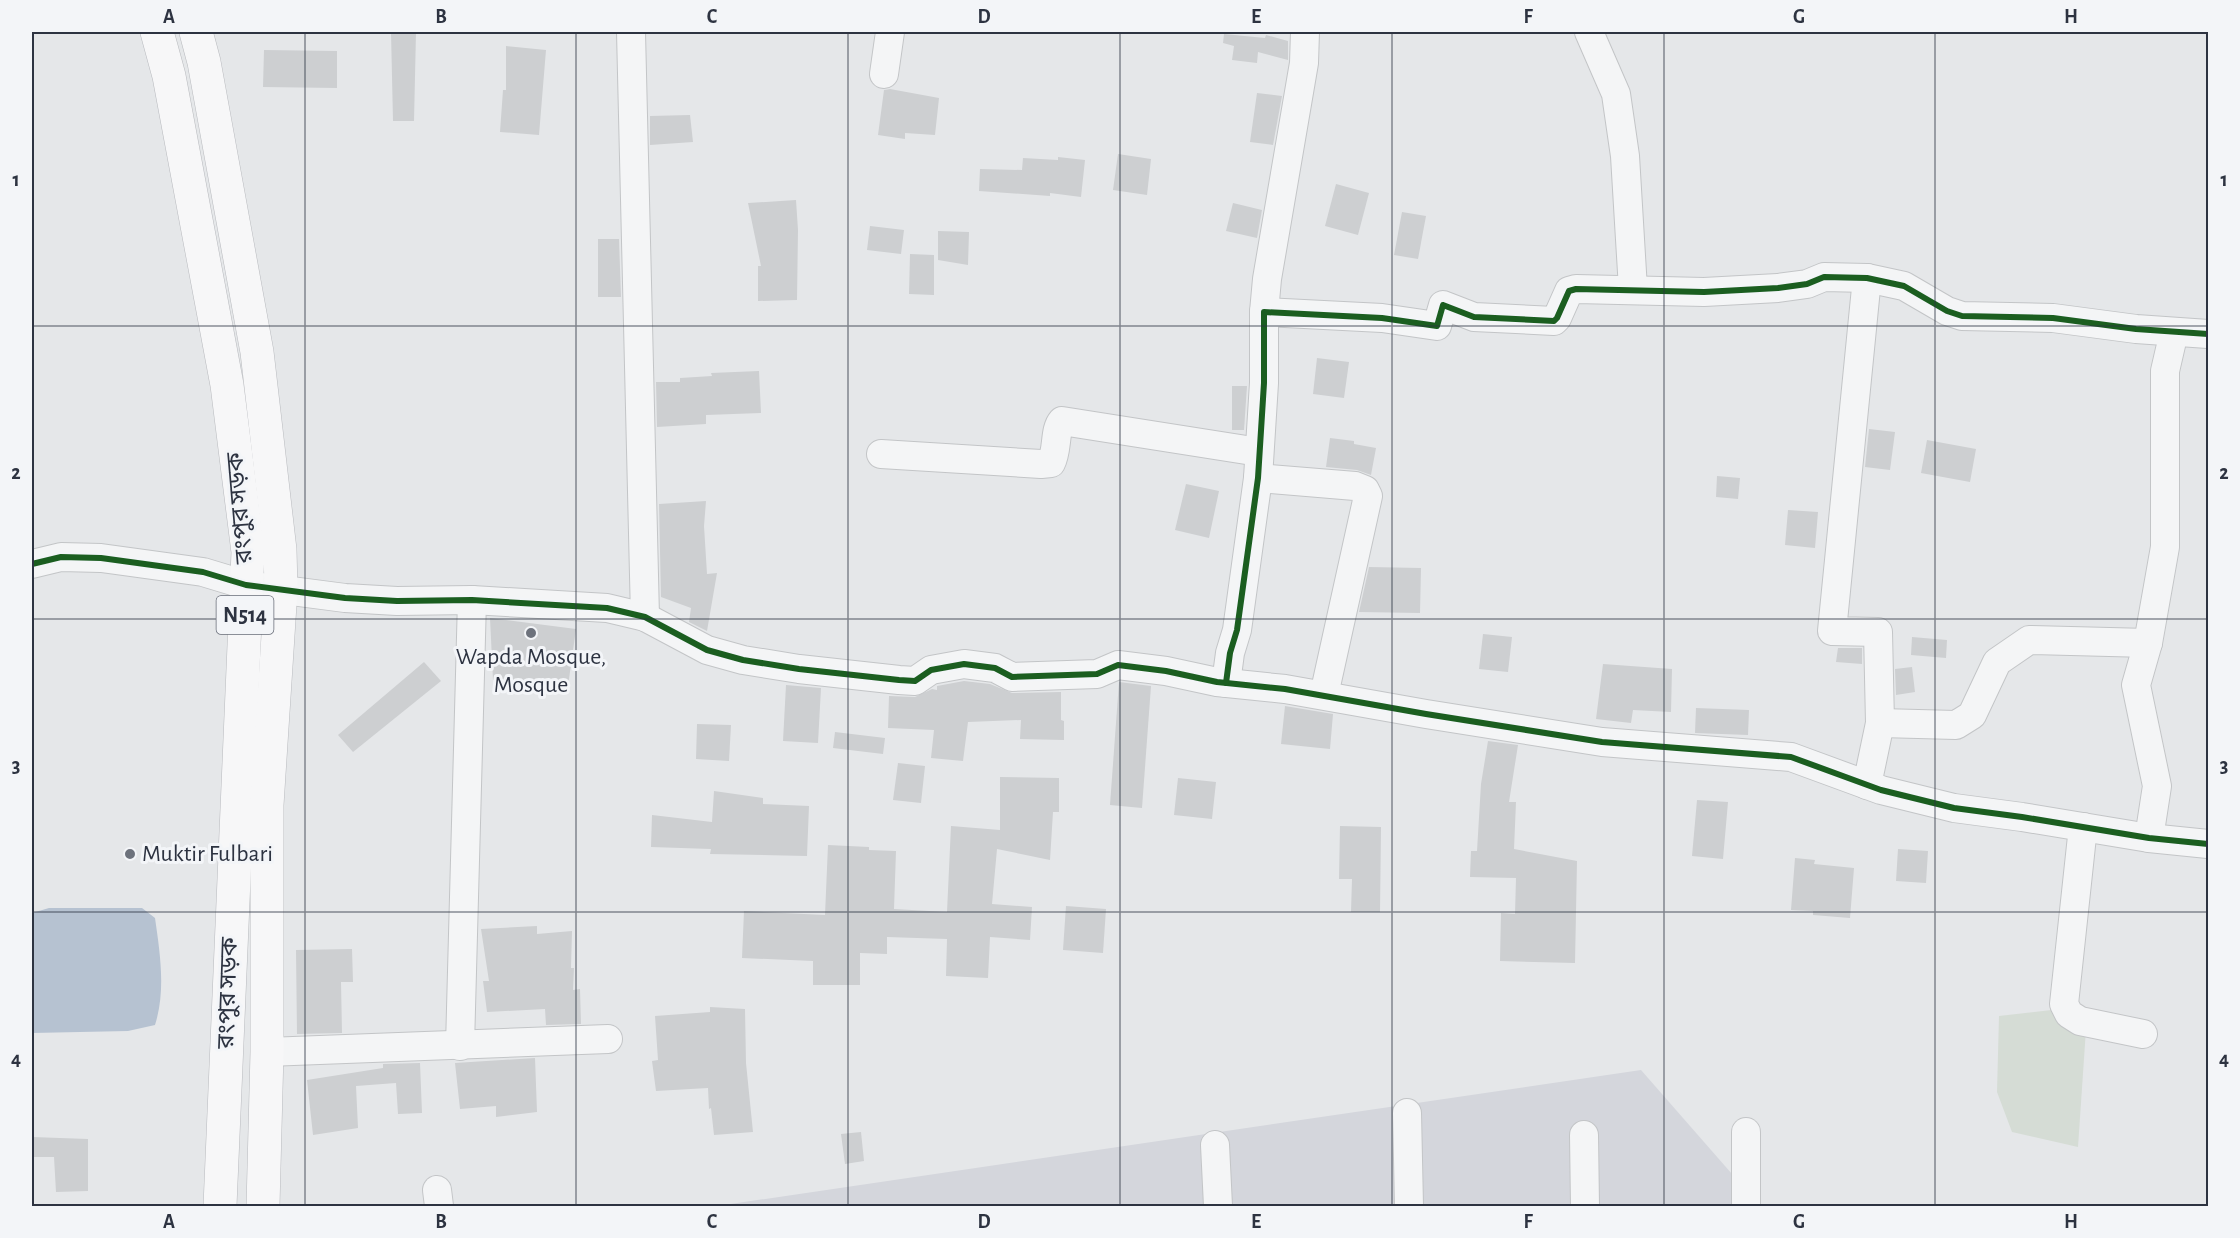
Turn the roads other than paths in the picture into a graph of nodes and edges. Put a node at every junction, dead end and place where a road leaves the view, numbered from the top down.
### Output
1 (158, 32) edge
2 (196, 32) edge
3 (632, 32) edge
4 (890, 32) edge
5 (1305, 32) edge
6 (1590, 32) edge
7 (884, 74) dead end
8 (1867, 278) junction
9 (1633, 289) junction
10 (1264, 312) junction
11 (2174, 332) junction
12 (2208, 334) edge
13 (881, 454) dead end
14 (1259, 465) junction
15 (32, 564) edge
16 (246, 585) junction
17 (281, 589) junction
18 (472, 600) junction
19 (645, 616) junction
20 (2148, 643) junction
21 (1226, 683) junction
22 (1324, 695) junction
23 (1880, 723) junction
24 (1867, 785) junction
25 (2084, 827) junction
26 (2149, 838) junction
27 (2208, 844) edge
28 (2143, 1034) dead end
29 (608, 1039) dead end
30 (460, 1046) junction
31 (267, 1052) junction
32 (1407, 1113) dead end
33 (1746, 1132) dead end
34 (1584, 1135) dead end
35 (1215, 1145) dead end
36 (220, 1206) edge
37 (263, 1206) edge
38 (1218, 1206) edge
39 (1410, 1206) edge
40 (1585, 1206) edge
41 (1746, 1206) edge

1 - 16 highway, রংপুর সড়ক / N514
2 - 17 highway, রংপুর সড়ক / N514
3 - 19 street
4 - 7 street
5 - 10 street
6 - 9 street
8 - 9 street
8 - 11 street
8 - 23 street
9 - 10 street
10 - 14 street
11 - 12 street
11 - 20 street
13 - 14 street
14 - 21 street
14 - 22 street
15 - 16 street
16 - 17 street
16 - 36 highway, রংপুর সড়ক / N514
17 - 18 street
17 - 31 highway, রংপুর সড়ক / N514
18 - 19 street
18 - 30 street
19 - 21 street
20 - 23 street
20 - 26 street
21 - 22 street
22 - 24 street
23 - 24 street
24 - 25 street
25 - 26 street
25 - 28 street
26 - 27 street
29 - 30 street
30 - 31 street
31 - 37 highway, রংপুর সড়ক / N514
32 - 39 street
33 - 41 street
34 - 40 street
35 - 38 street

